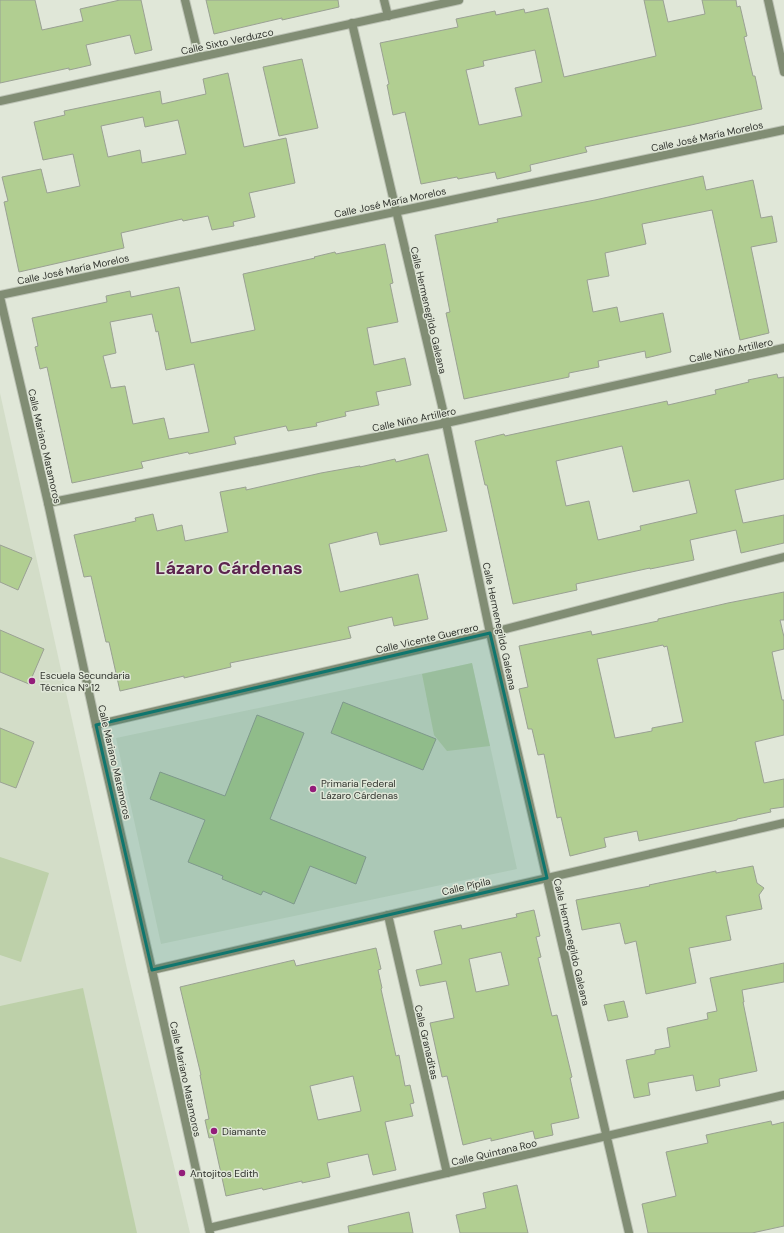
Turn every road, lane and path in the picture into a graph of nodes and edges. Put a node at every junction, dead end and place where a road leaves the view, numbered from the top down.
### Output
1 (185, 0) edge
2 (384, 0) edge
3 (459, 0) edge
4 (768, 0) edge
5 (388, 16) junction
6 (352, 23) junction
7 (199, 57) junction
8 (784, 72) edge
9 (0, 100) edge
10 (784, 130) edge
11 (396, 211) junction
12 (0, 296) edge
13 (784, 348) edge
14 (446, 423) junction
15 (48, 503) junction
16 (784, 557) edge
17 (490, 633) junction
18 (96, 725) junction
19 (784, 823) edge
20 (547, 878) junction
21 (388, 915) junction
22 (152, 970) junction
23 (784, 1095) edge
24 (606, 1136) junction
25 (447, 1173) junction
26 (209, 1230) edge
27 (629, 1233) edge

1 - 7 street
2 - 5 street
3 - 5 street, Calle Sixto Verduzco
4 - 8 street
5 - 6 street, Calle Sixto Verduzco
6 - 7 street, Calle Sixto Verduzco
6 - 11 street, Calle Hermenegildo Galeana
7 - 9 street, Calle Sixto Verduzco
10 - 11 street, Calle José María Morelos
11 - 12 street, Calle José María Morelos
11 - 14 street, Calle Hermenegildo Galeana
12 - 15 street, Calle Mariano Matamoros
13 - 14 street, Calle Niño Artillero
14 - 15 street, Calle Niño Artillero
14 - 17 street, Calle Hermenegildo Galeana
15 - 18 street, Calle Mariano Matamoros
16 - 17 street, Calle Vicente Guerrero
17 - 18 street, Calle Vicente Guerrero
17 - 20 street, Calle Hermenegildo Galeana
18 - 22 street, Calle Mariano Matamoros
19 - 20 street, Calle Pípila
20 - 21 street, Calle Pípila
20 - 24 street, Calle Hermenegildo Galeana
21 - 22 street, Calle Pípila
21 - 25 street, Calle Granaditas
22 - 26 street, Calle Mariano Matamoros
23 - 24 street, Calle Quintana Roo
24 - 25 street, Calle Quintana Roo
24 - 27 street, Calle Hermenegildo Galeana
25 - 26 street, Calle Quintana Roo

